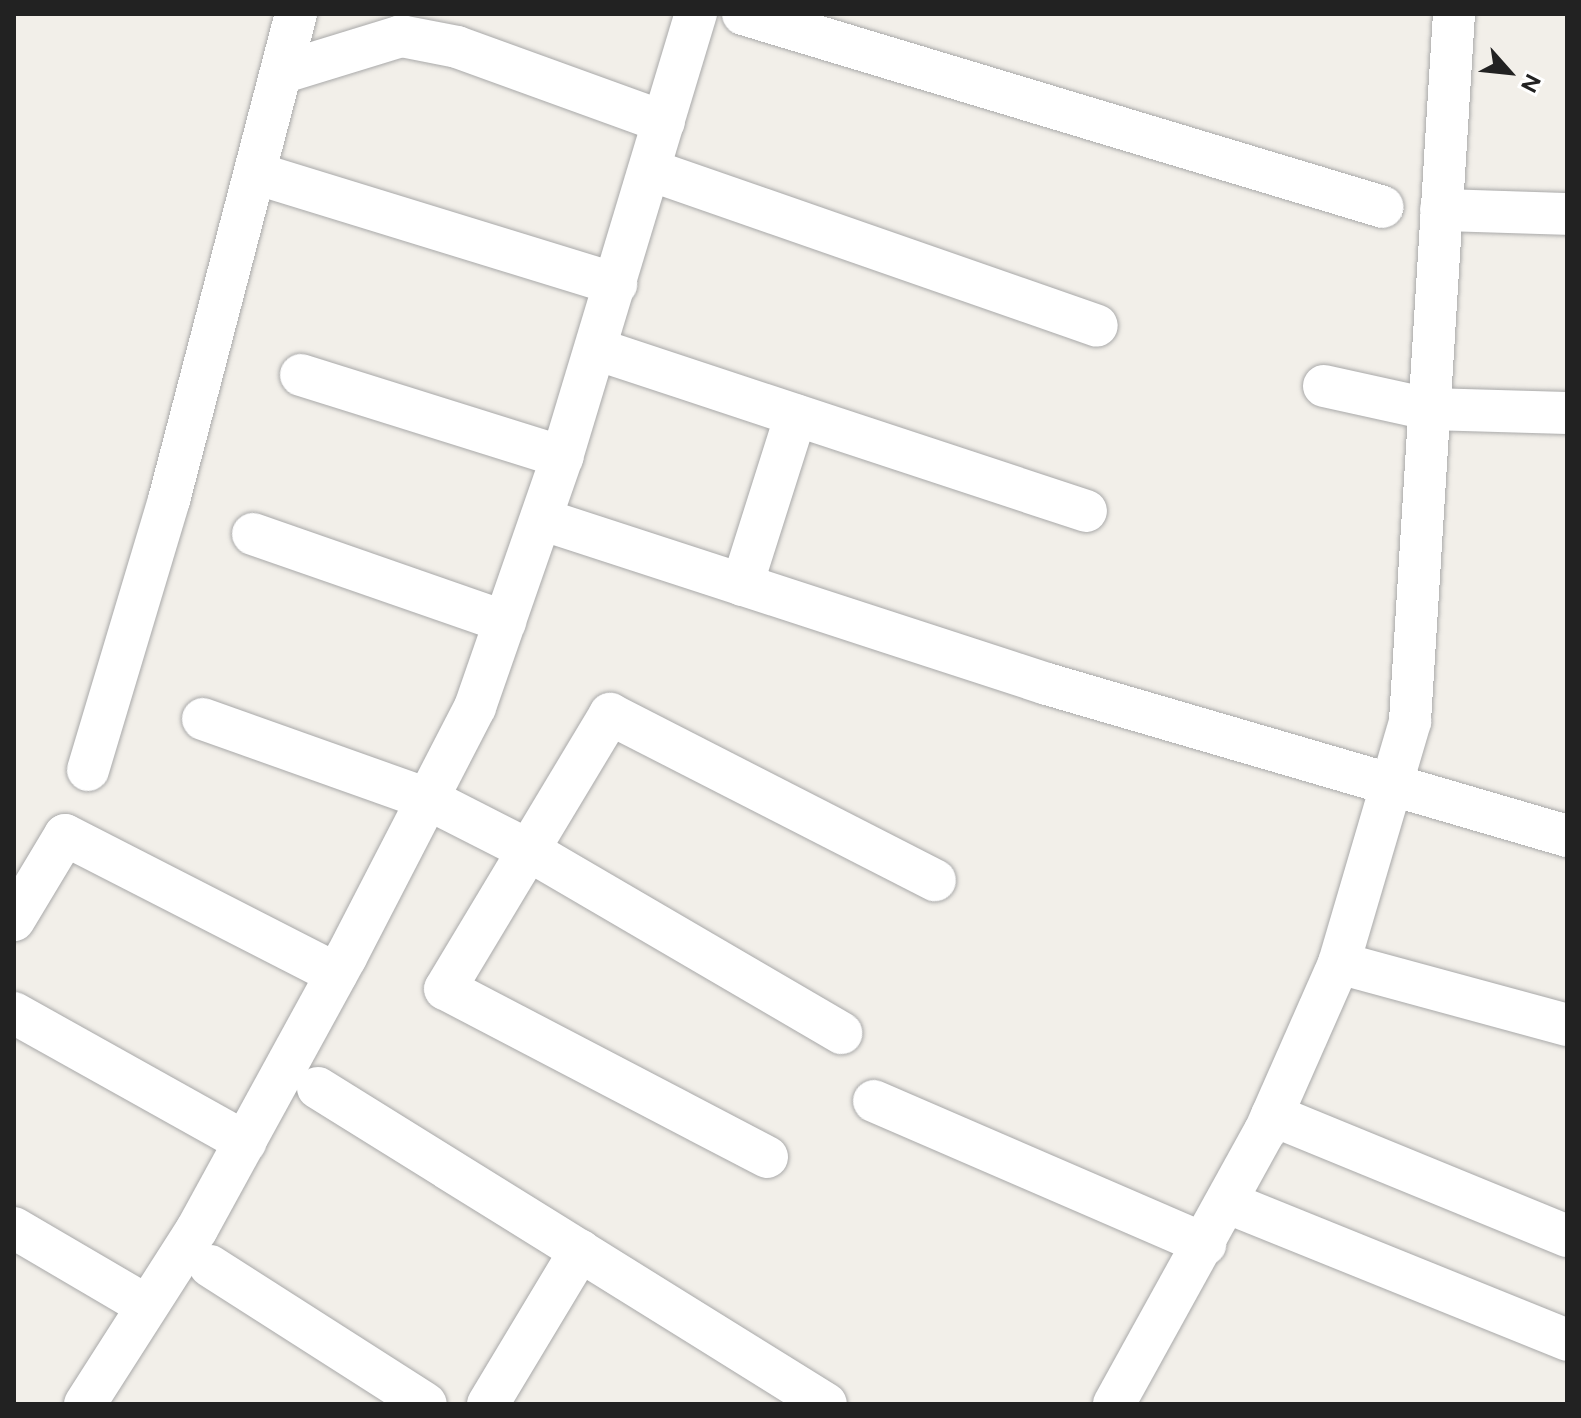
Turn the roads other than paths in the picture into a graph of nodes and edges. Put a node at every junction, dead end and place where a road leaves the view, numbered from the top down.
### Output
1 (296, 14) edge
2 (696, 14) edge
3 (743, 14) edge
4 (1454, 14) edge
5 (281, 73) junction
6 (664, 122) junction
7 (650, 170) junction
8 (255, 173) junction
9 (1383, 207) dead end
10 (1441, 210) junction
11 (1567, 214) edge
12 (616, 284) junction
13 (1097, 326) dead end
14 (596, 349) junction
15 (301, 375) dead end
16 (1324, 386) dead end
17 (1429, 409) junction
18 (1567, 413) edge
19 (796, 415) junction
20 (562, 457) junction
21 (1086, 511) dead end
22 (541, 519) junction
23 (253, 534) dead end
24 (742, 585) junction
25 (505, 622) junction
26 (203, 719) dead end
27 (88, 770) dead end
28 (1391, 787) junction
29 (428, 799) junction
30 (1567, 836) edge
31 (528, 850) junction
32 (935, 880) dead end
33 (14, 920) edge
34 (1339, 963) junction
35 (337, 974) junction
36 (14, 1013) edge
37 (1567, 1025) edge
38 (841, 1033) dead end
39 (318, 1088) dead end
40 (874, 1101) dead end
41 (1272, 1115) junction
42 (245, 1142) junction
43 (767, 1157) dead end
44 (1226, 1202) junction
45 (14, 1228) edge
46 (1567, 1236) edge
47 (1205, 1244) junction
48 (580, 1251) junction
49 (210, 1266) dead end
50 (147, 1306) junction
51 (1567, 1340) edge
52 (85, 1404) edge
53 (426, 1404) edge
54 (488, 1404) edge
55 (826, 1404) edge
56 (1114, 1404) edge

1 - 5 street
2 - 6 street
3 - 9 street
4 - 10 street
5 - 6 street
5 - 8 street
6 - 7 street
7 - 12 street
7 - 13 street
8 - 12 street
8 - 27 street
10 - 11 street
10 - 17 street
12 - 14 street
14 - 19 street
14 - 20 street
15 - 20 street
16 - 17 street
17 - 18 street
17 - 28 street
19 - 21 street
19 - 24 street
20 - 22 street
22 - 24 street
22 - 25 street
23 - 25 street
24 - 28 street
25 - 29 street
26 - 29 street
28 - 30 street
28 - 34 street
29 - 31 street
29 - 35 street
31 - 32 street
31 - 38 street
31 - 43 street
33 - 35 street
34 - 37 street
34 - 41 street
35 - 42 street
36 - 42 street
39 - 48 street
40 - 47 street
41 - 44 street
41 - 46 street
42 - 50 street
44 - 47 street
44 - 51 street
45 - 50 street
47 - 56 street
48 - 54 street
48 - 55 street
49 - 53 street
50 - 52 street

